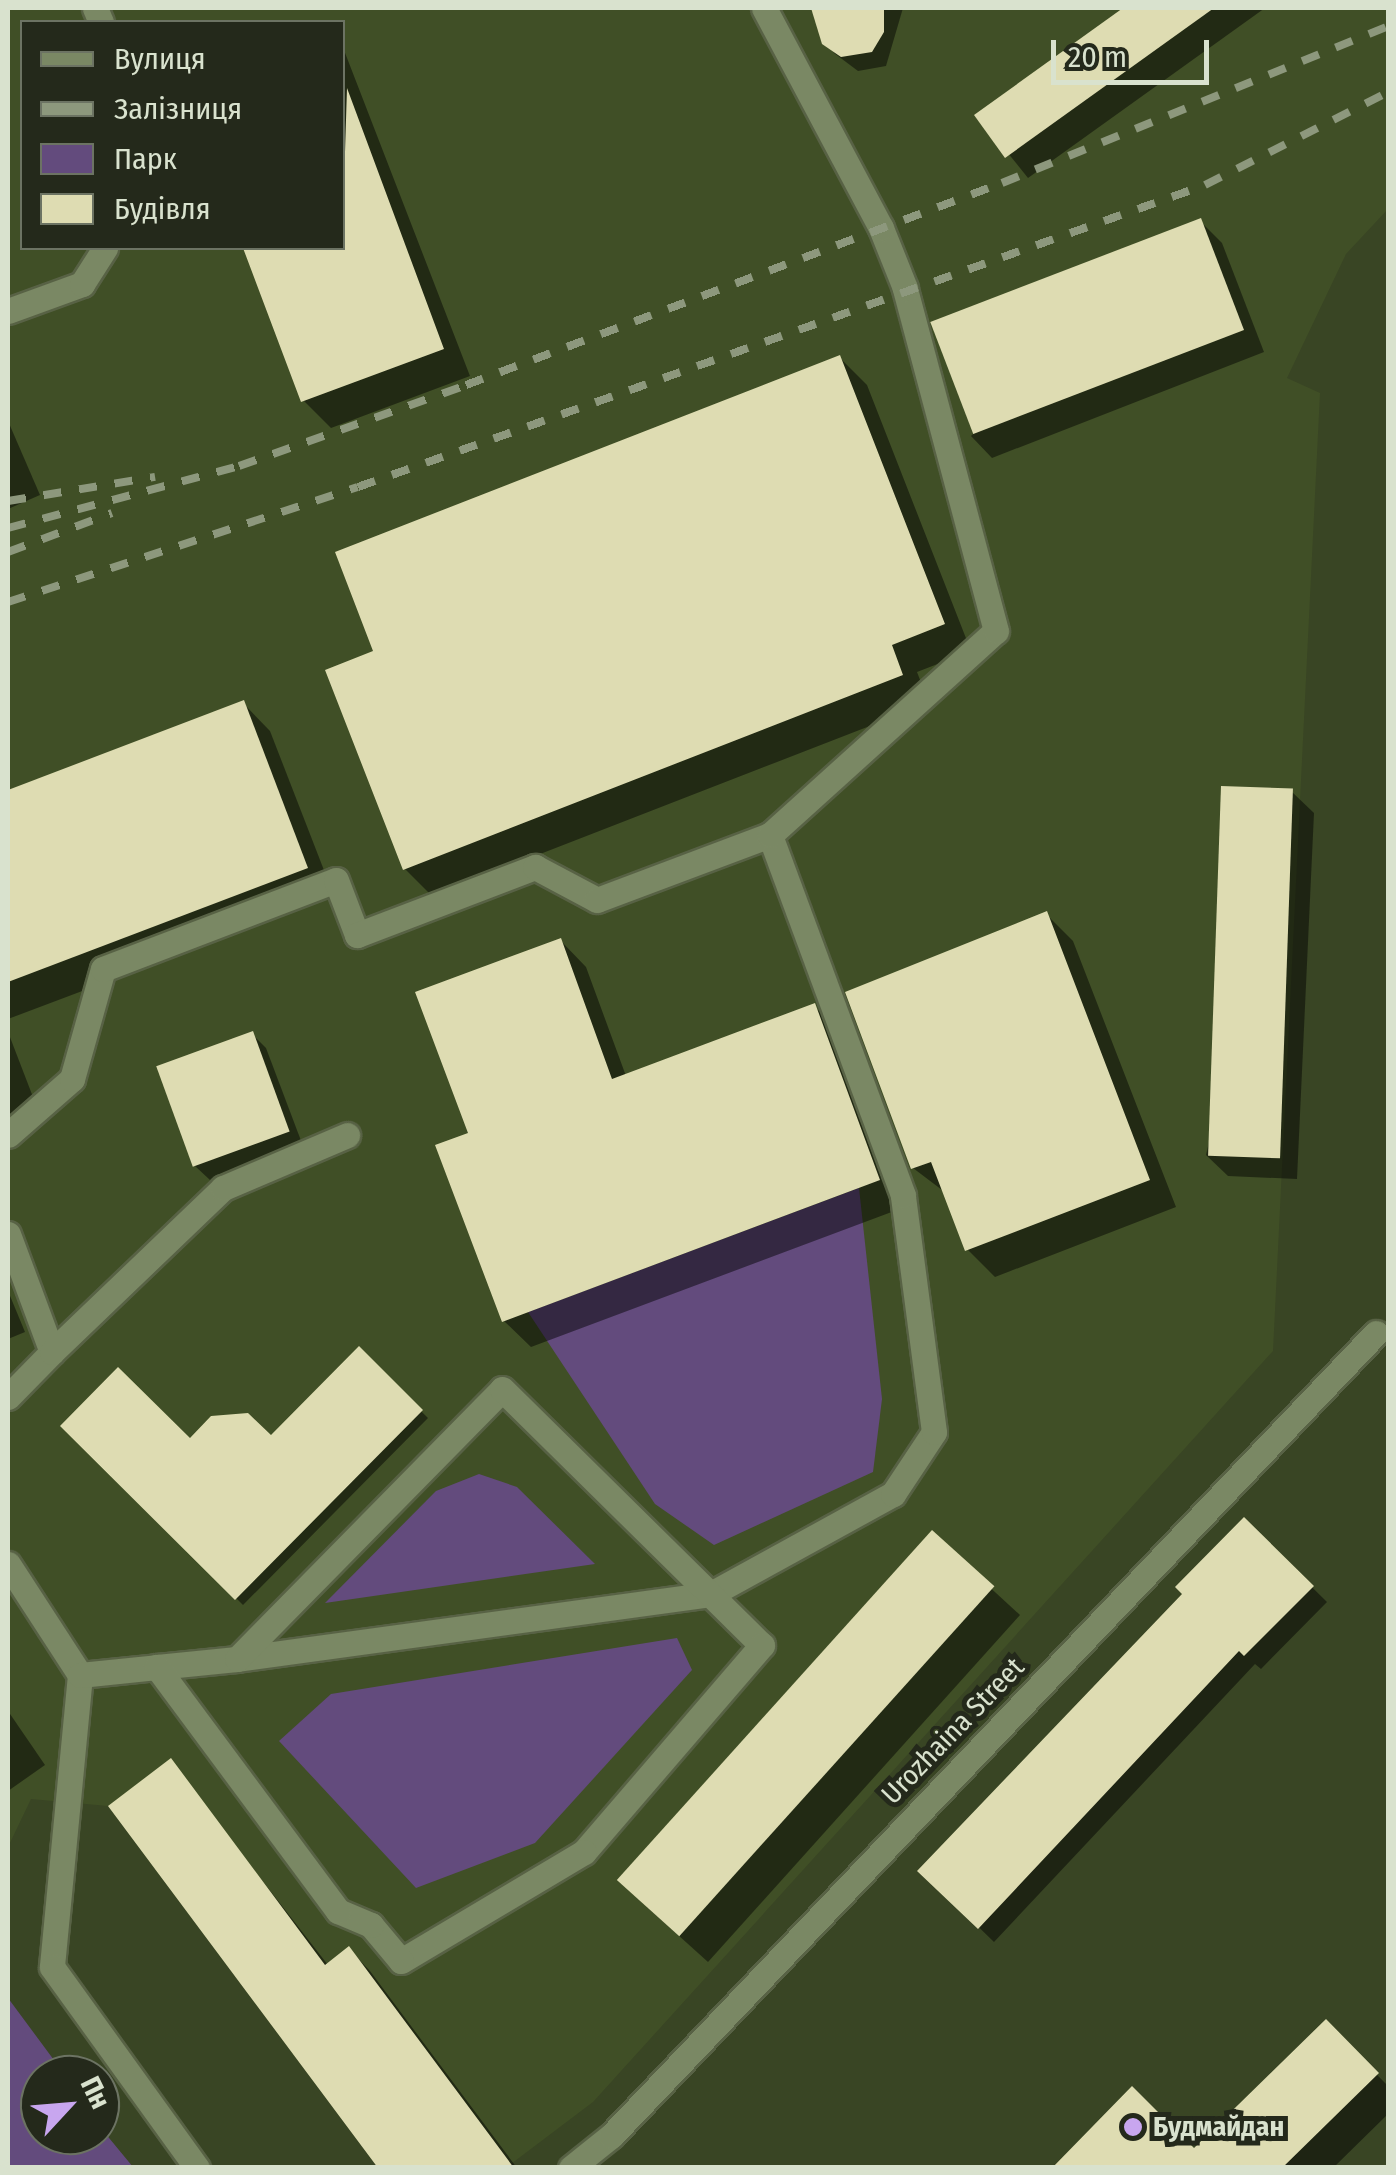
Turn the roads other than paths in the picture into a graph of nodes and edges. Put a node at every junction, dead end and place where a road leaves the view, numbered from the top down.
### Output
1 (764, 8) edge
2 (105, 250) edge
3 (8, 311) edge
4 (770, 835) junction
5 (8, 1134) edge
6 (347, 1135) dead end
7 (8, 1234) edge
8 (1376, 1333) dead end
9 (52, 1352) junction
10 (8, 1397) edge
11 (8, 1564) edge
12 (710, 1594) junction
13 (238, 1659) junction
14 (157, 1667) junction
15 (80, 1675) junction
16 (198, 2168) edge
17 (571, 2168) edge

1 - 4 street
2 - 3 street
4 - 5 street
4 - 12 street
6 - 9 street
7 - 9 street
8 - 17 street, Urozhaina Street
9 - 10 street
11 - 15 street
12 - 13 street
12 - 13 street
12 - 14 street
13 - 14 street
14 - 15 street
15 - 16 street

